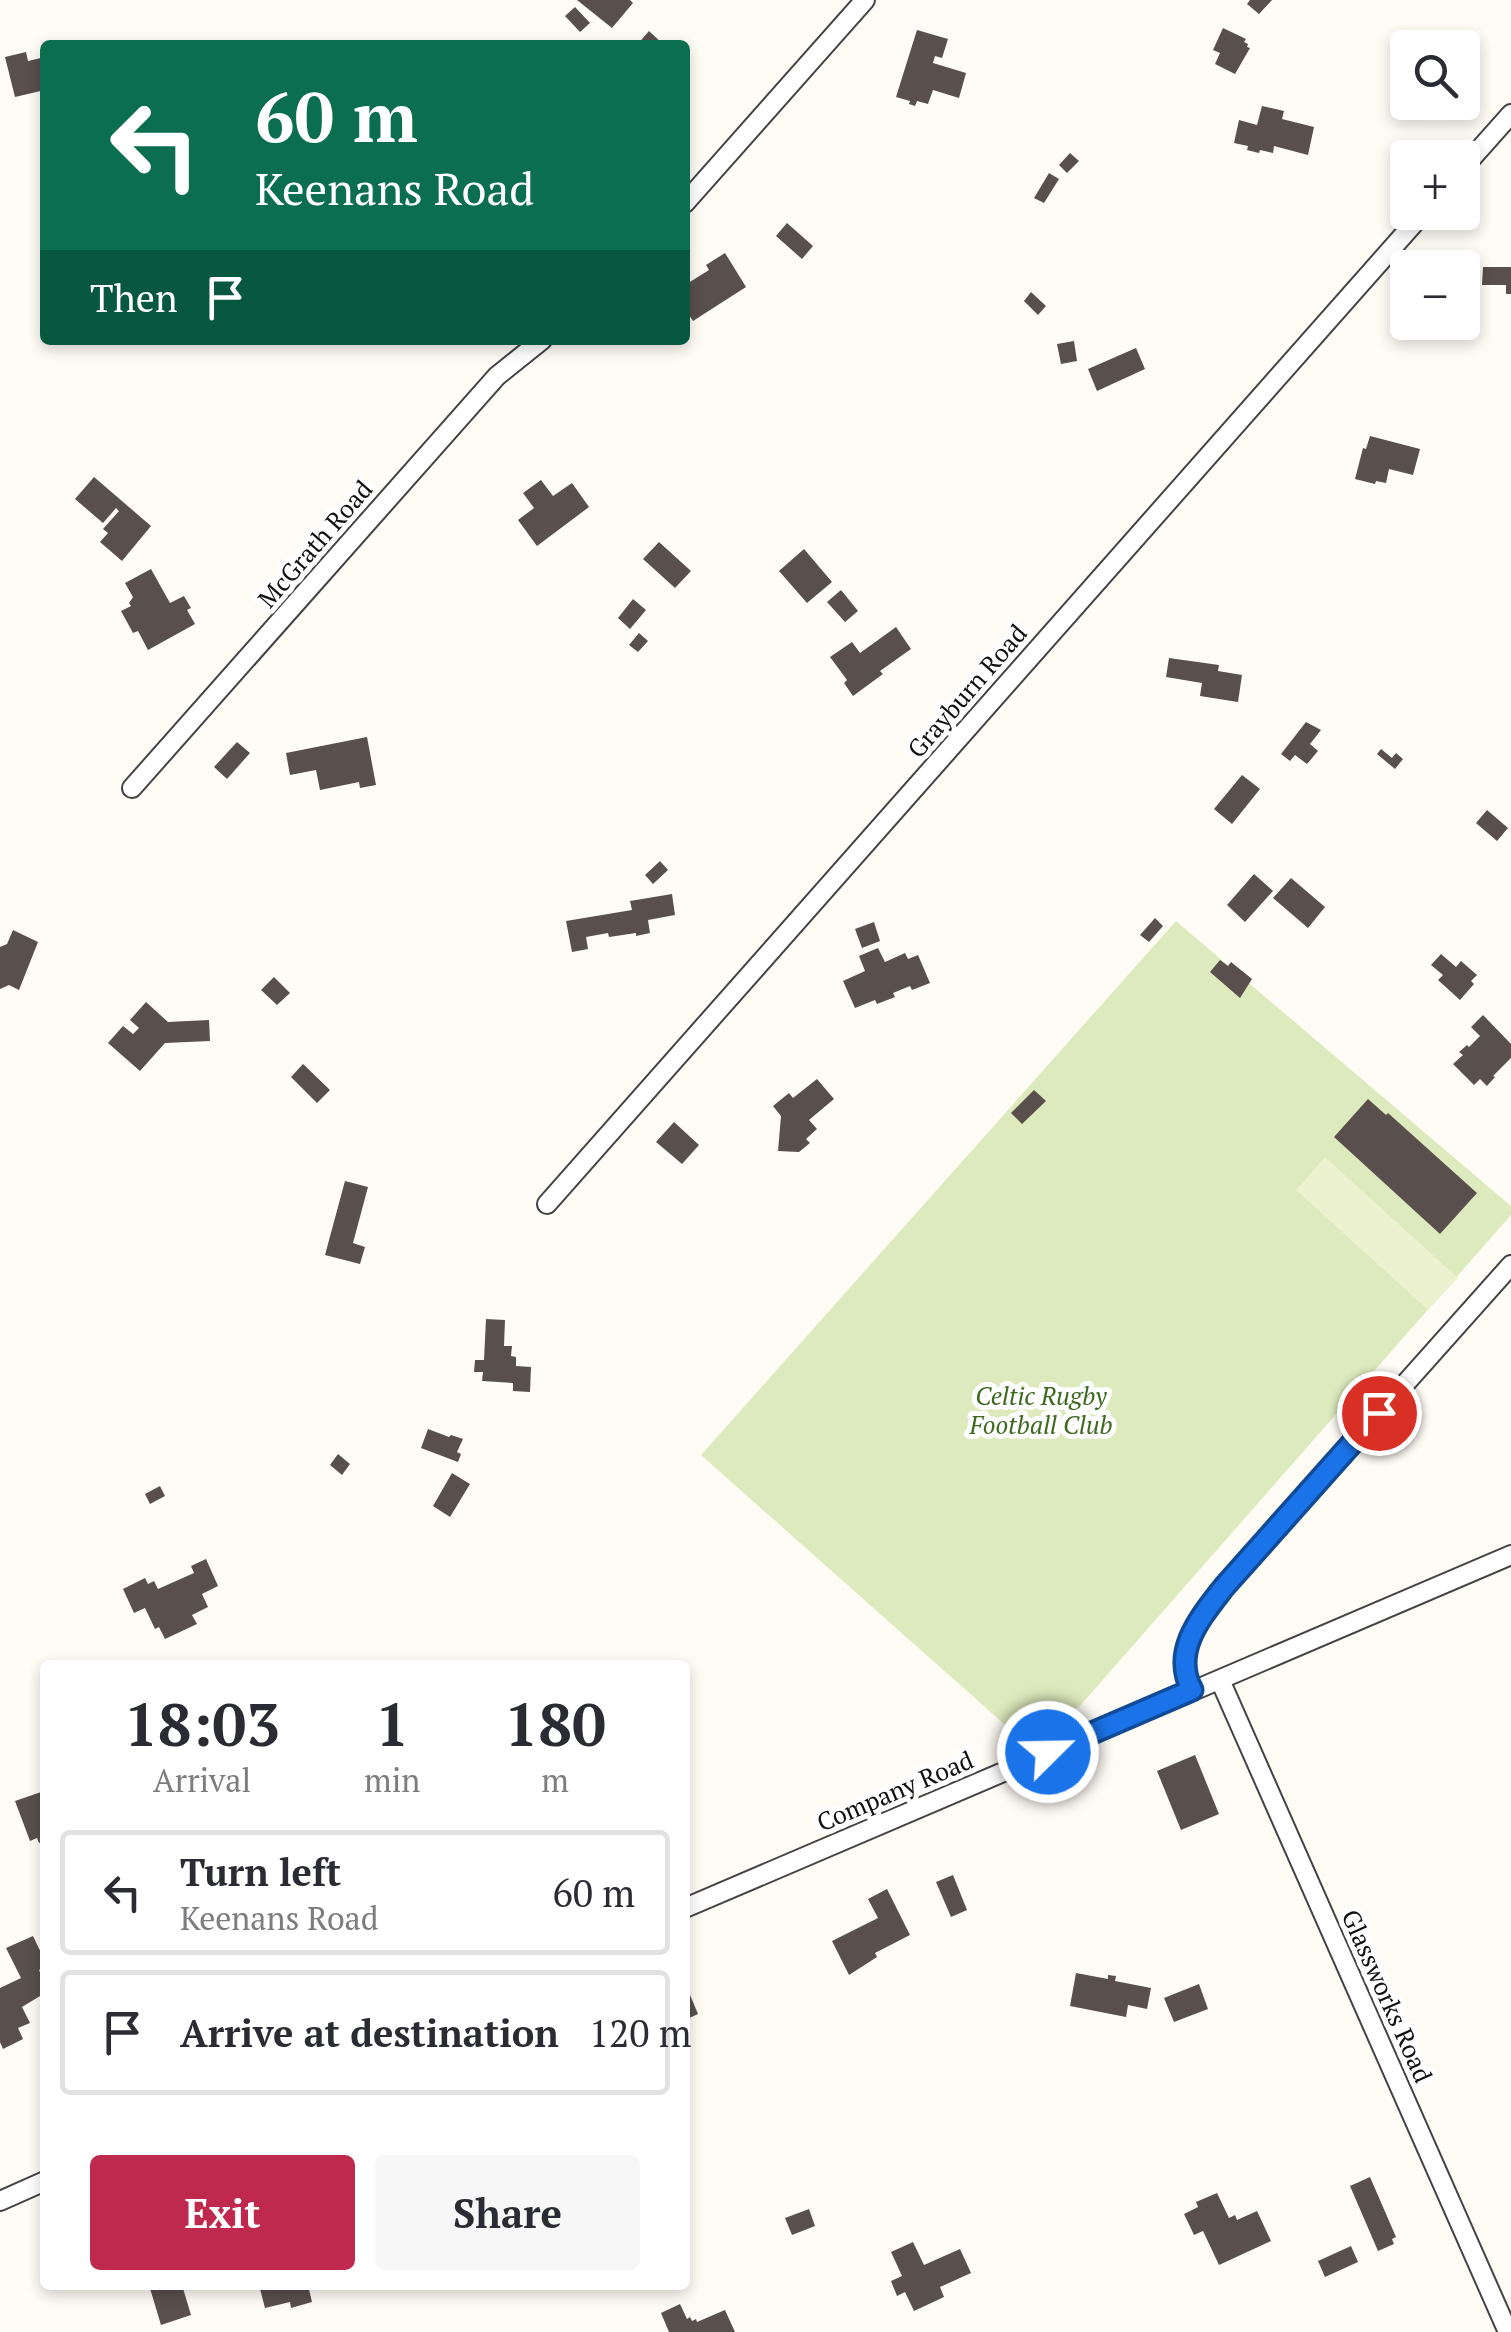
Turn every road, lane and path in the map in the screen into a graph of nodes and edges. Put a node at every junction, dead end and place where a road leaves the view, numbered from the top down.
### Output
1 (865, 0) edge
2 (1511, 114) edge
3 (1480, 148) edge
4 (690, 198) edge
5 (1408, 230) edge
6 (536, 345) edge
7 (132, 788) dead end
8 (548, 1204) dead end
9 (1511, 1265) edge
10 (1511, 1556) edge
11 (1220, 1680) junction
12 (1192, 1690) junction
13 (690, 1906) edge
14 (40, 2183) edge
15 (0, 2200) edge
16 (1508, 2332) edge

1 - 4 street
2 - 3 street
5 - 8 street, Grayburn Road
6 - 7 street, McGrath Road
9 - 12 street
10 - 11 street, Company Road
11 - 12 street, Company Road
11 - 16 street, Glassworks Road
12 - 13 street, Company Road
14 - 15 street

